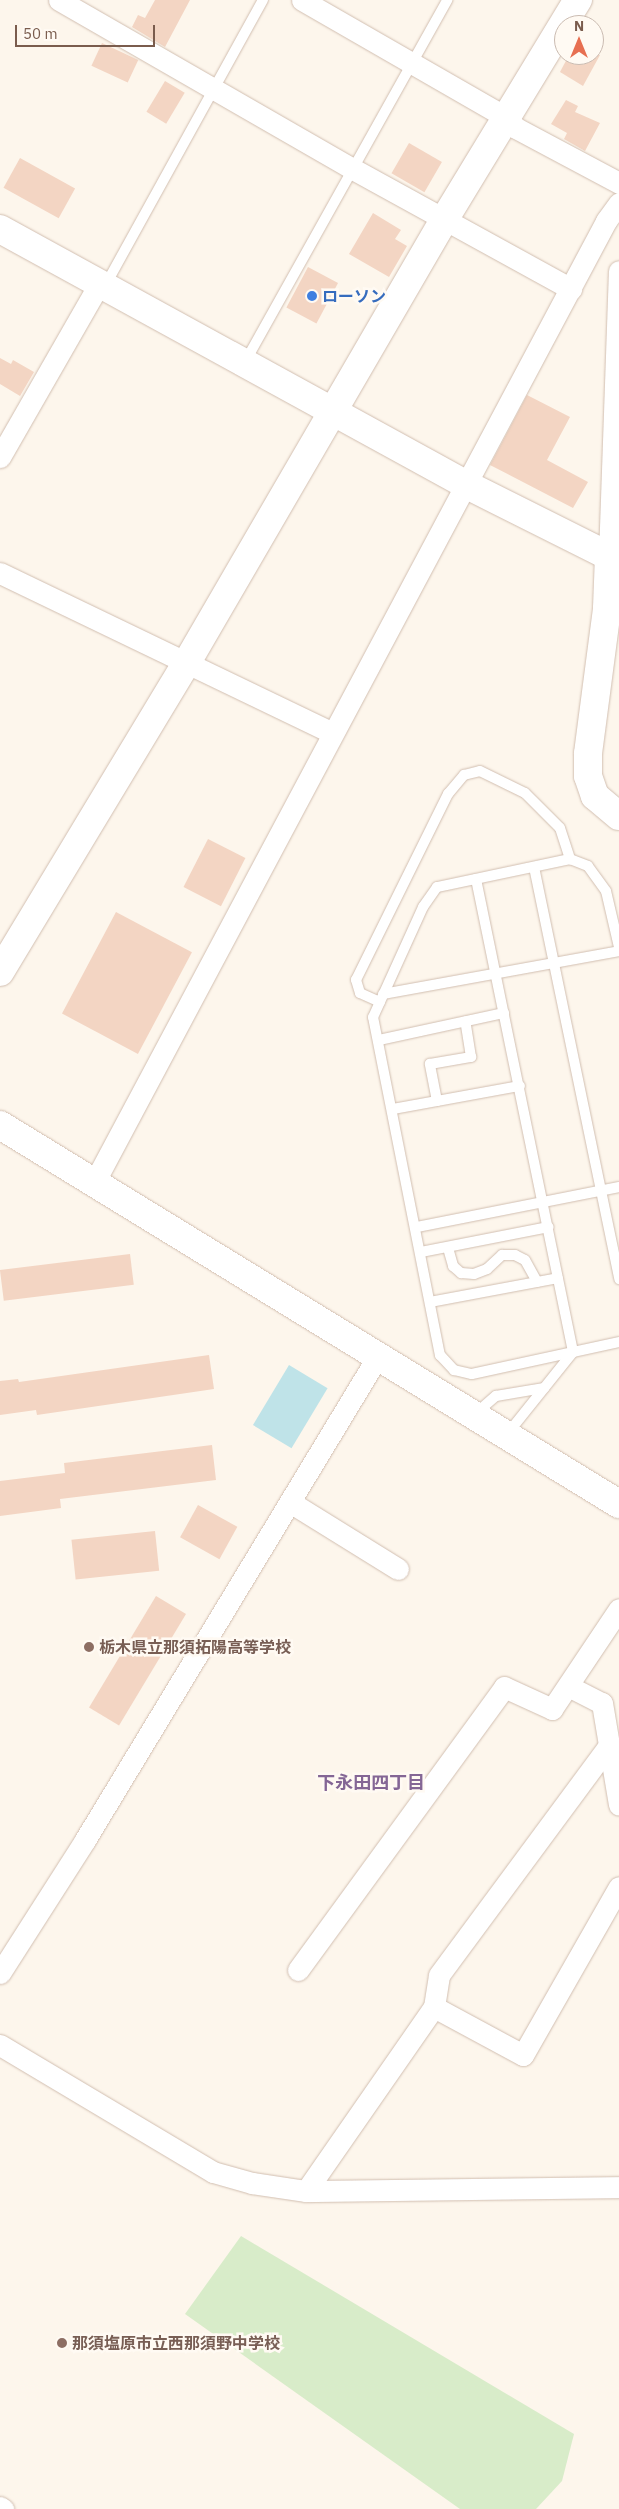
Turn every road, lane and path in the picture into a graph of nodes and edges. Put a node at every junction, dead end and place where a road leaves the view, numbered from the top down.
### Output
1 (59, 0) edge
2 (263, 0) edge
3 (302, 0) edge
4 (447, 0) edge
5 (578, 0) edge
6 (411, 64) junction
7 (213, 88) junction
8 (507, 118) junction
9 (353, 169) junction
10 (619, 183) edge
11 (619, 203) edge
12 (444, 220) junction
13 (0, 229) edge
14 (619, 271) edge
15 (102, 285) junction
16 (571, 289) junction
17 (618, 361) edge
18 (244, 363) junction
19 (333, 410) junction
20 (5, 435) edge
21 (0, 457) edge
22 (467, 485) junction
23 (614, 558) edge
24 (0, 573) edge
25 (186, 664) junction
26 (332, 733) junction
27 (619, 816) edge
28 (570, 859) junction
29 (534, 867) junction
30 (476, 879) junction
31 (619, 949) edge
32 (553, 963) junction
33 (0, 972) edge
34 (496, 976) junction
35 (381, 998) junction
36 (504, 1013) junction
37 (465, 1020) junction
38 (378, 1040) junction
39 (520, 1086) junction
40 (437, 1101) junction
41 (393, 1109) junction
42 (0, 1125) edge
43 (95, 1181) junction
44 (619, 1187) edge
45 (600, 1191) junction
46 (544, 1202) junction
47 (417, 1227) junction
48 (549, 1227) junction
49 (448, 1248) junction
50 (421, 1252) junction
51 (558, 1278) junction
52 (619, 1279) edge
53 (538, 1282) junction
54 (430, 1302) junction
55 (619, 1342) edge
56 (573, 1352) junction
57 (378, 1356) junction
58 (544, 1388) junction
59 (474, 1415) junction
60 (506, 1435) junction
61 (290, 1502) junction
62 (619, 1504) edge
63 (398, 1569) dead end
64 (615, 1624) edge
65 (568, 1686) junction
66 (608, 1748) junction
67 (619, 1805) edge
68 (619, 1887) edge
69 (298, 1970) dead end
70 (0, 1973) edge
71 (434, 2006) junction
72 (0, 2045) edge
73 (619, 2187) edge
74 (306, 2191) junction
75 (0, 2507) edge
76 (4, 2509) edge

1 - 7 street
2 - 7 lane
3 - 6 street
4 - 6 lane
5 - 8 street
6 - 8 street
6 - 9 lane
7 - 9 street
7 - 15 lane
8 - 10 street
8 - 12 street
9 - 12 street
9 - 18 lane
11 - 16 street
12 - 16 street
12 - 19 street
13 - 15 street
14 - 17 street
15 - 18 street
15 - 20 street
16 - 22 street
17 - 23 street
18 - 19 street
19 - 22 street
19 - 25 street
20 - 21 street
22 - 23 street
22 - 26 street
23 - 27 street
24 - 25 street
25 - 26 street
25 - 33 street
26 - 43 street
28 - 29 lane
28 - 31 lane
28 - 35 lane
29 - 30 lane
29 - 32 lane
30 - 34 lane
30 - 35 lane
31 - 32 lane
32 - 34 lane
32 - 45 lane
34 - 35 lane
34 - 36 lane
35 - 38 lane
36 - 37 lane
36 - 39 lane
37 - 38 lane
37 - 40 lane
38 - 41 lane
39 - 40 lane
39 - 46 lane
40 - 41 lane
41 - 47 lane
42 - 43 street
43 - 57 street
44 - 45 lane
45 - 46 lane
45 - 52 lane
46 - 47 lane
46 - 48 lane
47 - 50 lane
48 - 49 lane
48 - 51 lane
49 - 50 lane
49 - 53 lane
50 - 54 lane
51 - 53 lane
51 - 56 lane
53 - 54 lane
54 - 56 lane
55 - 56 lane
56 - 58 lane
57 - 59 street
57 - 61 street
58 - 59 lane
58 - 60 lane
59 - 60 street
60 - 62 street
61 - 63 street
61 - 70 street
64 - 65 street
65 - 66 street
65 - 69 street
66 - 67 street
66 - 71 street
68 - 71 street
71 - 74 street
72 - 74 street
73 - 74 street
75 - 76 street

